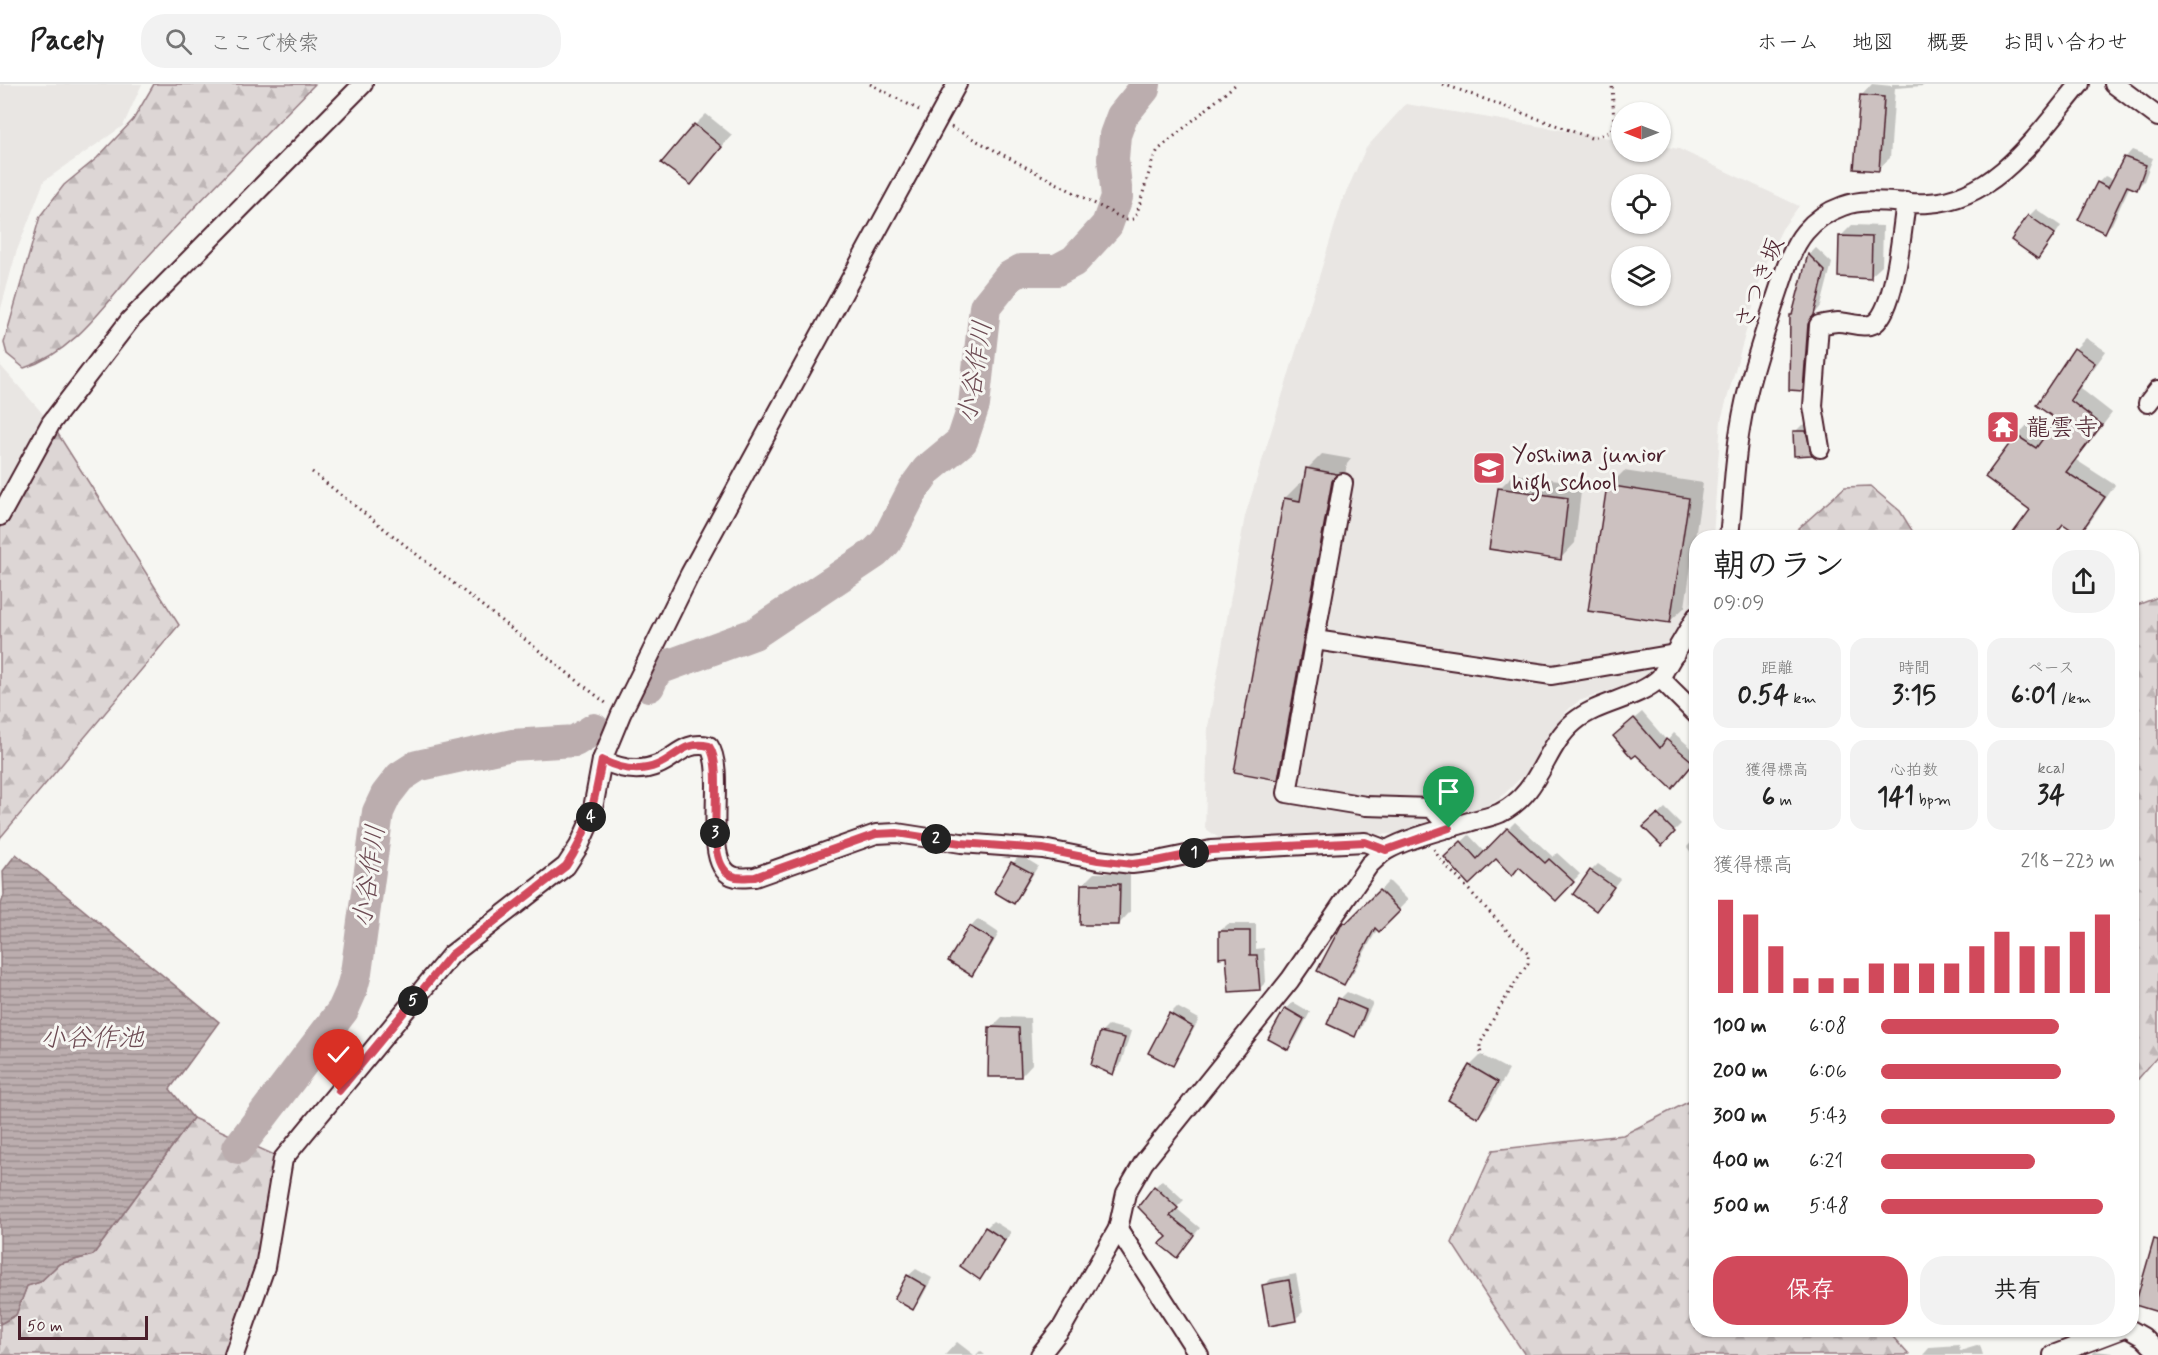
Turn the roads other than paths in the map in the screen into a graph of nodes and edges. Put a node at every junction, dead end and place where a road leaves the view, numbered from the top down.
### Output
1 (363, 84) edge
2 (957, 84) edge
3 (2080, 84) edge
4 (2114, 84) edge
5 (2156, 113) edge
6 (1906, 202) junction
7 (1821, 448) dead end
8 (1343, 483) dead end
9 (0, 516) edge
10 (1730, 530) edge
11 (1689, 630) edge
12 (1316, 640) junction
13 (1676, 654) junction
14 (1660, 678) junction
15 (1689, 707) edge
16 (602, 760) junction
17 (1449, 828) junction
18 (1386, 850) junction
19 (1118, 1229) junction
20 (2139, 1334) edge
21 (2101, 1337) edge
22 (2158, 1352) edge
23 (234, 1355) edge
24 (1040, 1355) edge
25 (1199, 1355) edge
26 (2053, 1355) edge

1 - 9 street
2 - 16 street
3 - 6 street, さつき坂
4 - 5 street
6 - 7 street
6 - 10 street, さつき坂
8 - 12 street
11 - 13 street
12 - 13 street
12 - 17 street
13 - 14 street
14 - 15 street
14 - 17 street
16 - 18 street
16 - 23 street
17 - 18 street
18 - 19 street
19 - 24 street
19 - 25 street
20 - 22 street
21 - 26 street

